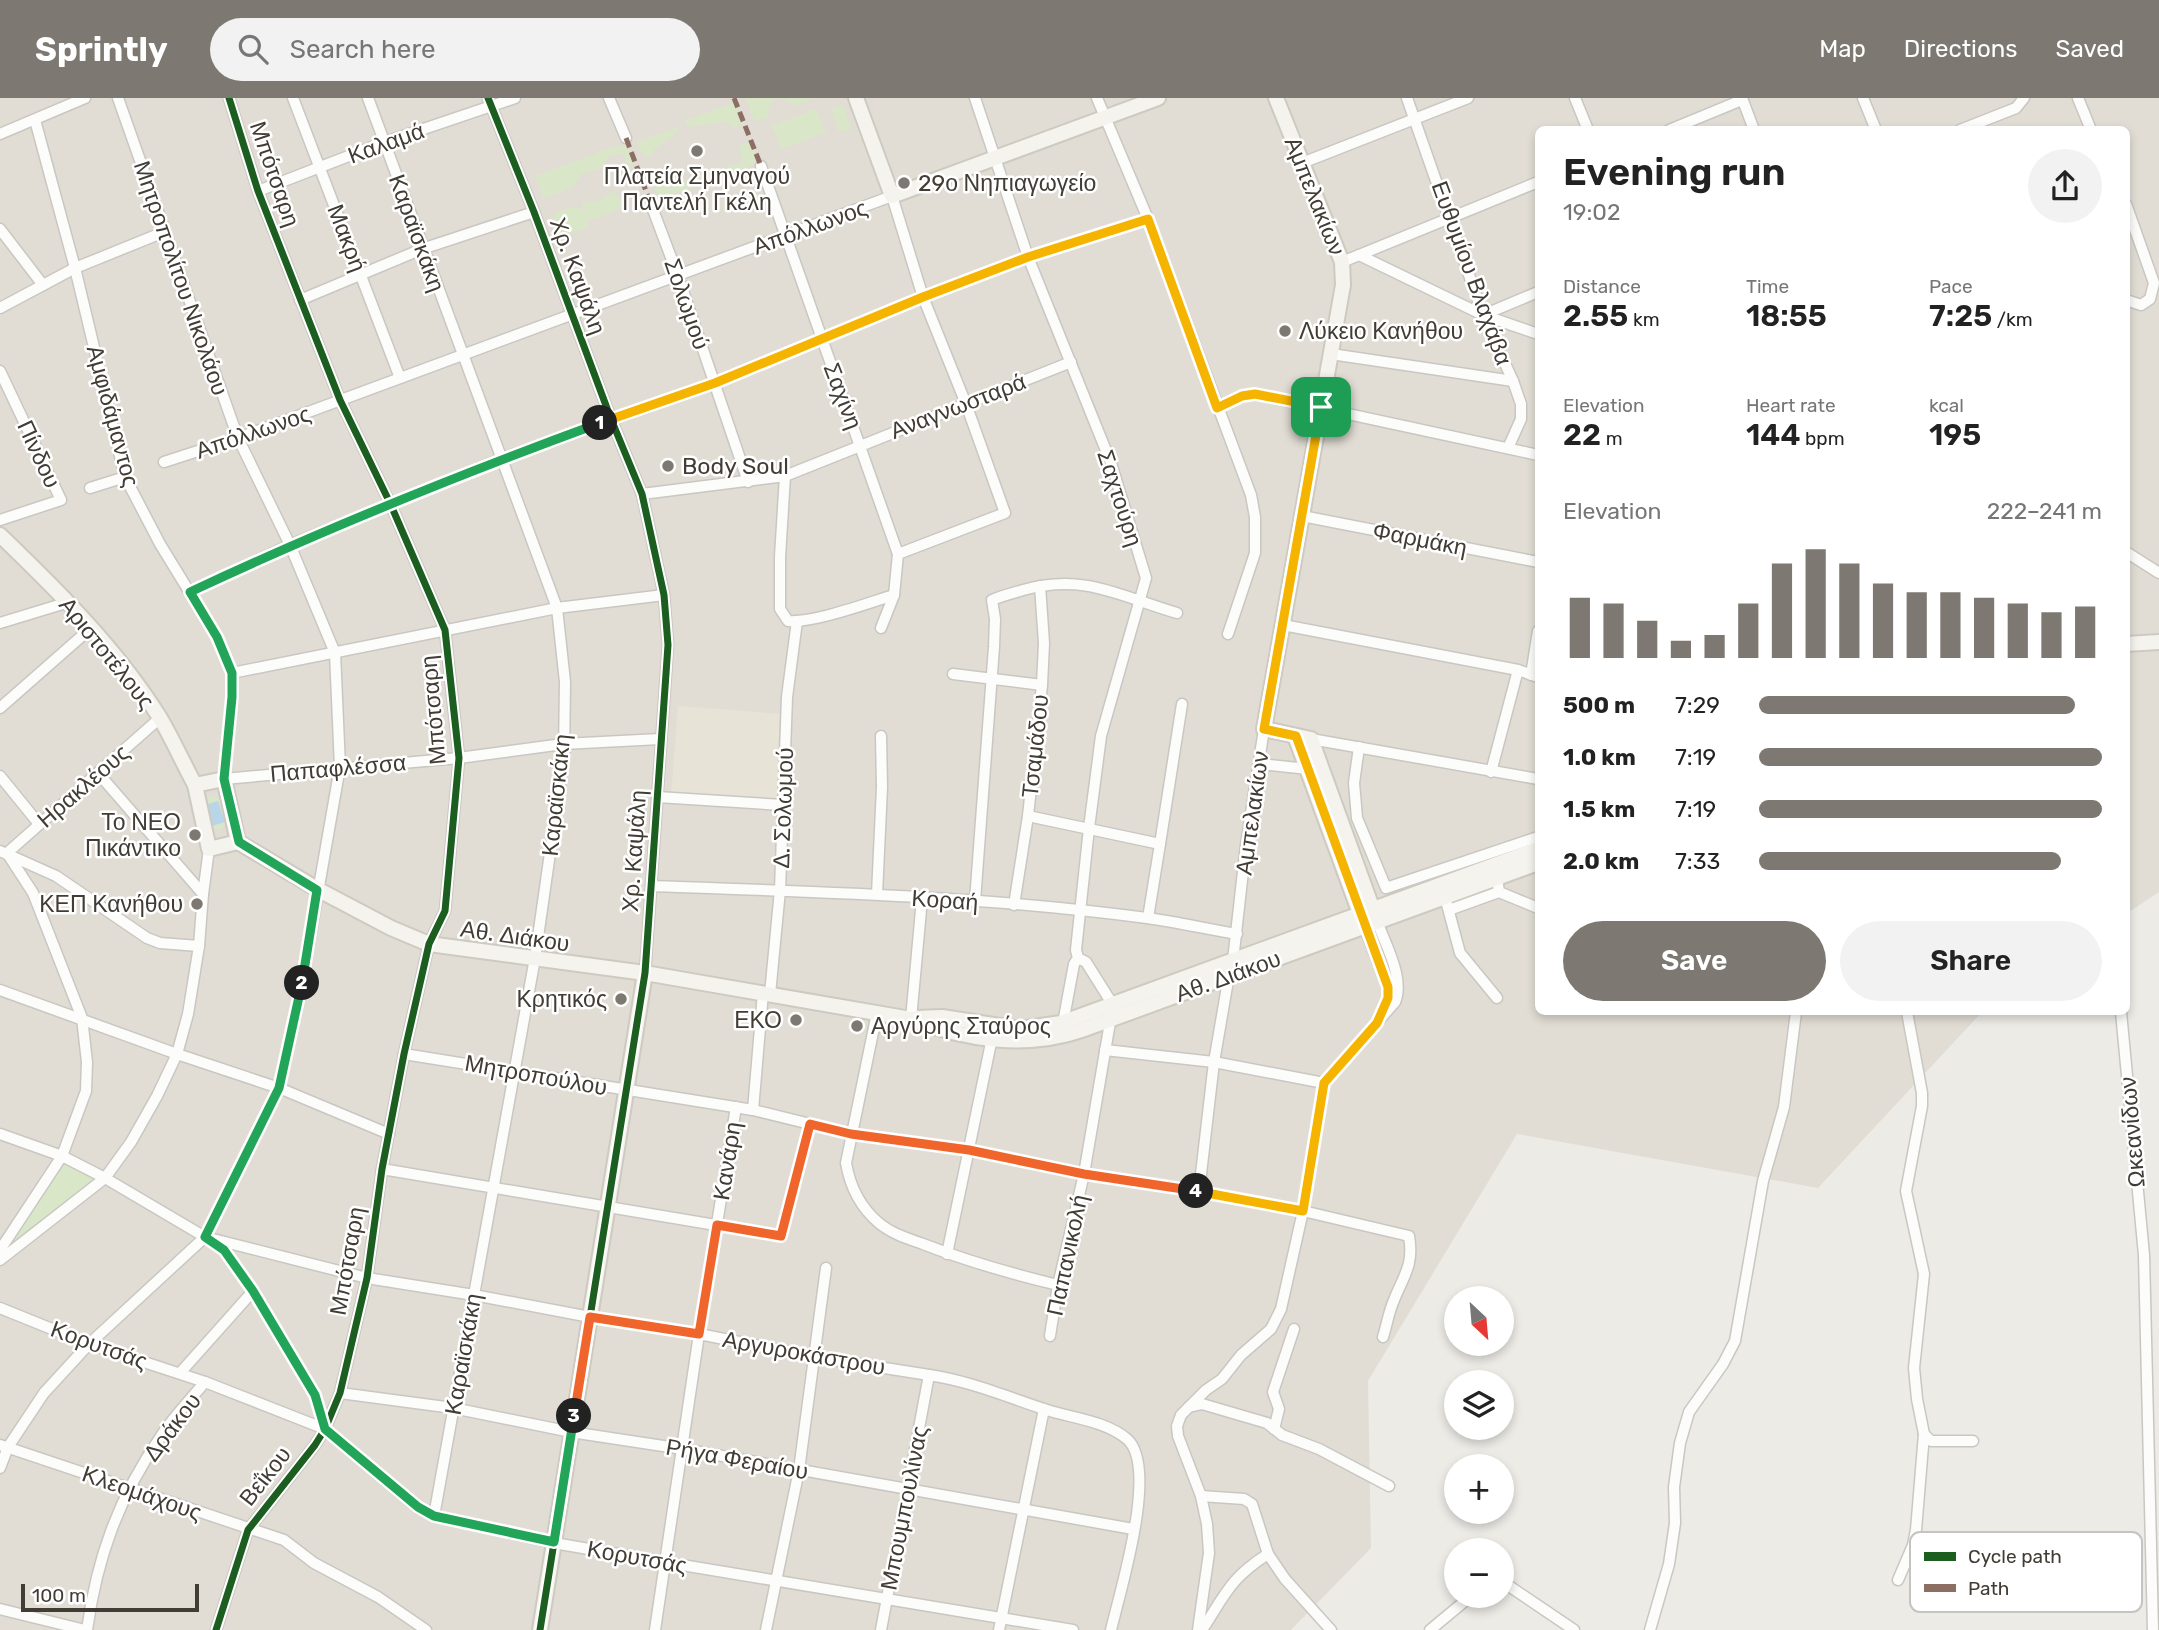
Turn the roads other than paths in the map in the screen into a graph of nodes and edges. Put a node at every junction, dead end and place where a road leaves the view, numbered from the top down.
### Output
1 (85, 98) edge
2 (118, 98) edge
3 (229, 98) edge
4 (293, 98) edge
5 (368, 98) edge
6 (516, 98) edge
7 (609, 98) edge
8 (856, 98) edge
9 (975, 98) edge
10 (1097, 98) edge
11 (1158, 98) edge
12 (1276, 98) edge
13 (1407, 98) edge
14 (1468, 98) edge
15 (1574, 98) edge
16 (1863, 98) edge
17 (2024, 98) edge
18 (2078, 98) edge
19 (1742, 99) edge
20 (490, 103) edge
21 (1105, 118) junction
22 (1414, 118) junction
23 (35, 120) junction
24 (1586, 126) edge
25 (1678, 126) edge
26 (1752, 126) edge
27 (1874, 126) edge
28 (1971, 126) edge
29 (2089, 126) edge
30 (0, 134) edge
31 (626, 138) dead end
32 (385, 142) junction
33 (996, 158) junction
34 (1302, 163) junction
35 (761, 166) dead end
36 (320, 168) junction
37 (1535, 183) edge
38 (258, 191) junction
39 (892, 196) junction
40 (652, 207) dead end
41 (534, 212) junction
42 (2130, 214) edge
43 (1148, 219) junction
44 (1448, 219) junction
45 (0, 229) edge
46 (164, 232) junction
47 (785, 236) junction
48 (422, 249) junction
49 (1359, 255) junction
50 (1028, 257) junction
51 (1342, 262) junction
52 (75, 268) junction
53 (361, 274) junction
54 (678, 276) junction
55 (2156, 280) edge
56 (43, 285) junction
57 (1535, 293) edge
58 (923, 297) junction
59 (300, 300) junction
60 (2130, 301) edge
61 (0, 308) edge
62 (572, 315) junction
63 (1483, 315) junction
64 (1535, 333) edge
65 (822, 340) junction
66 (1331, 354) junction
67 (462, 355) junction
68 (1071, 362) junction
69 (0, 371) edge
70 (400, 378) junction
71 (1513, 381) junction
72 (715, 383) junction
73 (341, 400) junction
74 (966, 404) junction
75 (1321, 407) junction
76 (1217, 408) junction
77 (611, 419) junction
78 (238, 438) junction
79 (861, 444) junction
80 (1508, 448) junction
81 (1535, 454) edge
82 (501, 459) junction
83 (164, 462) dead end
84 (785, 476) junction
85 (125, 477) junction
86 (748, 482) junction
87 (90, 488) dead end
88 (642, 494) junction
89 (390, 503) junction
90 (1302, 516) junction
91 (0, 520) edge
92 (0, 535) edge
93 (290, 545) junction
94 (898, 554) junction
95 (2130, 555) edge
96 (1535, 561) edge
97 (2159, 573) edge
98 (1040, 586) junction
99 (190, 592) junction
100 (894, 594) junction
101 (664, 596) junction
102 (69, 602) junction
103 (1138, 602) junction
104 (557, 608) junction
105 (1177, 613) dead end
106 (792, 621) junction
107 (0, 623) edge
108 (1283, 625) junction
109 (91, 628) junction
110 (881, 628) dead end
111 (445, 631) junction
112 (1228, 634) dead end
113 (2159, 642) edge
114 (2130, 644) edge
115 (335, 653) junction
116 (1518, 670) junction
117 (232, 673) junction
118 (953, 674) dead end
119 (1534, 676) edge
120 (991, 679) junction
121 (1042, 685) junction
122 (1182, 704) dead end
123 (0, 708) edge
124 (160, 718) junction
125 (1264, 729) junction
126 (881, 736) dead end
127 (1296, 736) junction
128 (660, 739) junction
129 (1311, 739) junction
130 (564, 744) junction
131 (1359, 747) junction
132 (460, 758) junction
133 (1260, 764) junction
134 (340, 767) junction
135 (1308, 769) junction
136 (1491, 772) junction
137 (98, 773) junction
138 (0, 775) edge
139 (224, 779) junction
140 (1535, 779) edge
141 (195, 785) junction
142 (657, 797) junction
143 (783, 805) junction
144 (1028, 816) junction
145 (40, 824) junction
146 (1088, 828) junction
147 (1535, 838) edge
148 (239, 842) junction
149 (1160, 844) junction
150 (209, 849) junction
151 (1535, 850) edge
152 (3, 852) edge
153 (1535, 865) edge
154 (1498, 885) junction
155 (652, 886) junction
156 (317, 890) junction
157 (780, 890) junction
158 (203, 894) junction
159 (877, 894) junction
160 (922, 899) junction
161 (975, 901) junction
162 (1447, 903) junction
163 (1014, 905) junction
164 (1535, 906) edge
165 (1082, 911) junction
166 (1368, 917) junction
167 (1148, 918) junction
168 (1237, 934) junction
169 (429, 944) junction
170 (199, 946) junction
171 (535, 958) junction
172 (1078, 958) junction
173 (1233, 960) junction
174 (645, 973) junction
175 (1229, 975) junction
176 (0, 990) edge
177 (767, 994) junction
178 (1497, 998) dead end
179 (1112, 1012) junction
180 (877, 1013) junction
181 (1796, 1015) edge
182 (1908, 1015) edge
183 (2121, 1015) edge
184 (82, 1018) junction
185 (911, 1019) junction
186 (1063, 1023) junction
187 (992, 1038) junction
188 (1105, 1051) junction
189 (177, 1054) junction
190 (404, 1054) junction
191 (1214, 1062) junction
192 (515, 1070) junction
193 (1324, 1083) junction
194 (279, 1088) junction
195 (626, 1091) junction
196 (736, 1107) junction
197 (752, 1110) junction
198 (810, 1124) junction
199 (0, 1134) edge
200 (389, 1134) junction
201 (851, 1134) junction
202 (969, 1150) junction
203 (62, 1156) junction
204 (382, 1170) junction
205 (1084, 1174) junction
206 (105, 1178) junction
207 (494, 1186) junction
208 (1199, 1191) junction
209 (607, 1207) junction
210 (1303, 1211) junction
211 (717, 1225) junction
212 (205, 1237) junction
213 (0, 1250) edge
214 (947, 1254) junction
215 (0, 1260) edge
216 (826, 1268) dead end
217 (367, 1278) junction
218 (1058, 1285) junction
219 (253, 1291) junction
220 (474, 1295) junction
221 (0, 1308) edge
222 (590, 1317) junction
223 (1294, 1329) dead end
224 (699, 1334) junction
225 (1050, 1336) dead end
226 (1383, 1337) dead end
227 (89, 1344) junction
228 (815, 1357) junction
229 (180, 1373) junction
230 (928, 1380) junction
231 (205, 1382) junction
232 (340, 1393) junction
233 (1189, 1407) junction
234 (453, 1408) junction
235 (1044, 1409) junction
236 (325, 1429) junction
237 (1274, 1429) junction
238 (571, 1432) junction
239 (1924, 1434) junction
240 (1973, 1441) dead end
241 (4, 1446) edge
242 (683, 1449) junction
243 (0, 1468) edge
244 (799, 1470) junction
245 (1389, 1486) dead end
246 (129, 1489) junction
247 (909, 1489) junction
248 (1201, 1496) junction
249 (1024, 1509) junction
250 (434, 1516) junction
251 (248, 1530) junction
252 (1133, 1530) junction
253 (1916, 1532) edge
254 (554, 1542) junction
255 (1910, 1552) edge
256 (1268, 1554) junction
257 (664, 1562) junction
258 (776, 1580) junction
259 (1898, 1580) dead end
260 (1514, 1589) edge
261 (887, 1598) junction
262 (1457, 1608) edge
263 (0, 1609) edge
264 (1000, 1625) edge
265 (86, 1630) edge
266 (216, 1630) edge
267 (423, 1630) edge
268 (540, 1630) edge
269 (655, 1630) edge
270 (766, 1630) edge
271 (881, 1630) edge
272 (1073, 1630) edge
273 (1111, 1630) edge
274 (1200, 1630) edge
275 (1331, 1630) edge
276 (1430, 1630) edge
277 (1574, 1630) edge
278 (1650, 1630) edge
279 (2153, 1630) edge

1 - 23 street
2 - 46 street, Μητροπολίτου Νικολάου
3 - 38 street, Μπότσαρη
4 - 36 street, Μακρή
5 - 32 street, Καραϊσκάκη
6 - 20 street, Καλαμά
7 - 31 street
8 - 39 street
9 - 33 street, Σαχτούρη
10 - 21 street
11 - 21 street, Απόλλωνος
12 - 34 street, Αμπελακίων
13 - 22 street, Ευθυμίου Βλαχάβα
14 - 22 street
15 - 24 street
16 - 27 street
17 - 28 street
18 - 29 street
19 - 25 street
19 - 26 street
20 - 32 street, Καλαμά
20 - 41 street, Χρ. Καψάλη
21 - 33 street, Απόλλωνος
21 - 43 street
22 - 34 street
22 - 44 street, Ευθυμίου Βλαχάβα
23 - 30 street
23 - 52 street, Αμφιδάμαντος
32 - 36 street, Καλαμά
32 - 48 street, Καραϊσκάκη
33 - 39 street, Απόλλωνος
33 - 50 street, Σαχτούρη
34 - 51 street, Αμπελακίων
35 - 47 street, Σαχίνη
36 - 38 street, Καλαμά
36 - 53 street, Μακρή
37 - 44 street
38 - 59 street, Μπότσαρη
39 - 47 street, Απόλλωνος
39 - 58 street
40 - 54 street, Σολωμού
41 - 48 street
41 - 62 street, Χρ. Καψάλη
42 - 55 street
43 - 50 street
43 - 76 street
44 - 49 street
44 - 63 street, Ευθυμίου Βλαχάβα
45 - 56 street
46 - 52 street
46 - 78 street, Μητροπολίτου Νικολάου
47 - 54 street, Απόλλωνος
47 - 65 street, Σαχίνη
48 - 53 street
48 - 67 street, Καραϊσκάκη
49 - 51 street
49 - 63 street
50 - 58 street
50 - 68 street, Σαχτούρη
51 - 66 street, Αμπελακίων
52 - 56 street
52 - 85 street, Αμφιδάμαντος
53 - 59 street
53 - 70 street, Μακρή
54 - 62 street, Απόλλωνος
54 - 72 street, Σολωμού
55 - 60 street
56 - 61 street
57 - 63 street
58 - 65 street
58 - 74 street
59 - 73 street, Μπότσαρη
62 - 67 street, Απόλλωνος
62 - 77 street, Χρ. Καψάλη
63 - 64 street
63 - 71 street, Ευθυμίου Βλαχάβα
65 - 72 street
65 - 79 street, Σαχίνη
66 - 71 street
66 - 75 street, Αμπελακίων
67 - 70 street, Απόλλωνος
67 - 82 street, Καραϊσκάκη
68 - 74 street, Αναγνωσταρά
68 - 103 street, Σαχτούρη
69 - 91 street, Πίνδου
70 - 73 street, Απόλλωνος
71 - 80 street, Ευθυμίου Βλαχάβα
72 - 77 street
72 - 86 street, Σολωμού
73 - 78 street, Απόλλωνος
73 - 89 street, Μπότσαρη
74 - 79 street, Αναγνωσταρά
74 - 94 street
75 - 76 street
75 - 80 street
75 - 90 street, Αμπελακίων
76 - 112 street
77 - 82 street
77 - 88 street, Χρ. Καψάλη
78 - 83 street, Απόλλωνος
78 - 93 street, Μητροπολίτου Νικολάου
79 - 84 street, Αναγνωσταρά
79 - 94 street, Σαχίνη
80 - 81 street
82 - 89 street
82 - 104 street, Καραϊσκάκη
84 - 86 street, Αναγνωσταρά
84 - 106 street, Δ. Σολωμού
85 - 87 street
85 - 99 street, Αμφιδάμαντος
86 - 88 street, Αναγνωσταρά
88 - 101 street, Χρ. Καψάλη
89 - 93 street
89 - 111 street, Μπότσαρη
90 - 96 street, Φαρμάκη
90 - 108 street, Αμπελακίων
92 - 102 street, Αριστοτέλους
93 - 99 street
93 - 115 street, Μητροπολίτου Νικολάου
94 - 100 street, Σαχίνη
95 - 97 street
98 - 103 street
98 - 120 street
98 - 121 street, Τσαμάδου
99 - 117 street, Αμφιδάμαντος
100 - 106 street
100 - 110 street, Σαχίνη
101 - 104 street
101 - 128 street, Χρ. Καψάλη
102 - 107 street
102 - 109 street, Αριστοτέλους
103 - 105 street
103 - 146 street, Σαχτούρη
104 - 111 street
104 - 130 street, Καραϊσκάκη
106 - 143 street, Δ. Σολωμού
108 - 116 street
108 - 125 street, Αμπελακίων
109 - 123 street
109 - 124 street, Αριστοτέλους
111 - 115 street
111 - 132 street, Μπότσαρη
113 - 114 street
115 - 117 street
115 - 134 street, Μητροπολίτου Νικολάου
116 - 119 street
116 - 136 street
117 - 139 street, Αμφιδάμαντος
118 - 120 street
120 - 121 street
120 - 161 street
121 - 144 street, Τσαμάδου
122 - 149 street
124 - 137 street, Ηρακλέους
124 - 141 street, Αριστοτέλους
125 - 127 street
125 - 133 street, Αμπελακίων
126 - 159 street
127 - 129 street
127 - 135 street
128 - 130 street, Παπαφλέσσα
128 - 142 street, Χρ. Καψάλη
129 - 131 street
129 - 166 street
130 - 132 street, Παπαφλέσσα
130 - 171 street, Καραϊσκάκη
131 - 136 street
131 - 147 street
132 - 134 street, Παπαφλέσσα
132 - 169 street, Μπότσαρη
133 - 135 street
133 - 168 street, Αμπελακίων
134 - 139 street, Παπαφλέσσα
134 - 156 street, Μητροπολίτου Νικολάου
135 - 166 street
136 - 140 street
137 - 145 street, Ηρακλέους
137 - 158 street
138 - 145 street
139 - 141 street
139 - 148 street
141 - 150 street, Αριστοτέλους
142 - 143 street
142 - 155 street, Χρ. Καψάλη
143 - 157 street, Δ. Σολωμού
144 - 146 street
144 - 163 street, Τσαμάδου
145 - 152 street, Ηρακλέους
146 - 149 street
146 - 165 street, Σαχτούρη
148 - 150 street
148 - 156 street, Αθ. Διάκου
149 - 167 street
150 - 158 street
151 - 166 street, Αθ. Διάκου
152 - 170 street
152 - 184 street
153 - 154 street, Αθ. Διάκου
154 - 162 street, Αθ. Διάκου
154 - 164 street
155 - 157 street, Κοραή
155 - 174 street, Χρ. Καψάλη
156 - 169 street, Αθ. Διάκου
156 - 194 street, Μητροπολίτου Νικολάου
157 - 159 street, Κοραή
157 - 177 street, Δ. Σολωμού
158 - 170 street
159 - 160 street, Κοραή
160 - 161 street, Κοραή
160 - 185 street
161 - 163 street, Κοραή
162 - 166 street, Αθ. Διάκου
162 - 178 street
163 - 165 street, Κοραή
165 - 167 street, Κοραή
165 - 172 street, Σαχτούρη
166 - 173 street, Αθ. Διάκου
166 - 175 street, Αθ. Διάκου
166 - 193 street
167 - 168 street, Κοραή
168 - 173 street, Αμπελακίων
169 - 171 street, Αθ. Διάκου
169 - 190 street, Μπότσαρη
170 - 189 street
171 - 174 street, Αθ. Διάκου
171 - 192 street, Καραϊσκάκη
172 - 179 street
172 - 186 street, Σαχτούρη
173 - 179 street, Αθ. Διάκου
174 - 177 street, Αθ. Διάκου
174 - 195 street, Χρ. Καψάλη
175 - 179 street, Αθ. Διάκου
175 - 191 street
176 - 184 street
177 - 180 street, Αθ. Διάκου
177 - 197 street, Κανάρη
179 - 186 street, Αθ. Διάκου
179 - 187 street, Αθ. Διάκου
179 - 188 street, Παπανικολή
180 - 185 street, Αθ. Διάκου
180 - 201 street
181 - 278 street
182 - 239 street
183 - 279 street, Ωκεανίδων
184 - 189 street
184 - 203 street
185 - 186 street, Αθ. Διάκου
185 - 187 street, Αθ. Διάκου
187 - 202 street
188 - 191 street
188 - 205 street, Παπανικολή
189 - 194 street
189 - 206 street
190 - 192 street, Μητροπούλου
190 - 200 street, Μπότσαρη
191 - 193 street
191 - 208 street
192 - 195 street, Μητροπούλου
192 - 207 street, Καραϊσκάκη
193 - 210 street
194 - 200 street
194 - 212 street, Μητροπολίτου Νικολάου
195 - 196 street, Μητροπούλου
195 - 209 street, Χρ. Καψάλη
196 - 197 street, Μητροπούλου
196 - 211 street, Κανάρη
197 - 198 street, Μητροπούλου
198 - 201 street, Μητροπούλου
198 - 211 street
199 - 203 street, Αργυροκάστρου
200 - 204 street, Μπότσαρη
201 - 202 street, Μητροπούλου
201 - 214 street
202 - 205 street, Μητροπούλου
202 - 214 street
203 - 206 street, Αργυροκάστρου
203 - 213 street
204 - 207 street
204 - 217 street, Μπότσαρη
205 - 208 street, Μητροπούλου
205 - 218 street, Παπανικολή
206 - 212 street, Αργυροκάστρου
206 - 215 street
207 - 209 street
207 - 220 street, Καραϊσκάκη
208 - 210 street, Μητροπούλου
209 - 211 street
209 - 222 street, Χρ. Καψάλη
210 - 226 street, Μητροπούλου
210 - 233 street
211 - 224 street, Κανάρη
212 - 217 street, Αργυροκάστρου
212 - 219 street
212 - 227 street, Μητροπολίτου Νικολάου
214 - 218 street
216 - 228 street
217 - 220 street, Αργυροκάστρου
217 - 232 street, Μπότσαρη
218 - 225 street, Παπανικολή
219 - 229 street
219 - 236 street
220 - 222 street, Αργυροκάστρου
220 - 234 street, Καραϊσκάκη
221 - 227 street, Κορυτσάς
222 - 224 street, Αργυροκάστρου
222 - 238 street, Χρ. Καψάλη
223 - 237 street
224 - 228 street, Αργυροκάστρου
224 - 242 street, Κανάρη
227 - 229 street, Κορυτσάς
227 - 241 street, Μητροπολίτου Νικολάου
228 - 230 street, Αργυροκάστρου
228 - 244 street
229 - 231 street, Κορυτσάς
230 - 235 street, Αργυροκάστρου
230 - 247 street, Μπουμπουλίνας
231 - 236 street, Κορυτσάς
231 - 246 street, Δράκου
232 - 234 street, Ρήγα Φεραίου
232 - 236 street, Μπότσαρη
233 - 237 street
233 - 248 street
234 - 238 street, Ρήγα Φεραίου
234 - 250 street, Καραϊσκάκη
235 - 249 street
235 - 252 street, Αργυροκάστρου
236 - 250 street, Κορυτσάς
236 - 251 street, Βεΐκου
237 - 245 street
238 - 242 street, Ρήγα Φεραίου
238 - 254 street, Χρ. Καψάλη
239 - 240 street
239 - 253 street
241 - 243 street, Μητροπολίτου Νικολάου
241 - 246 street, Κλεομάχους
242 - 244 street, Ρήγα Φεραίου
242 - 257 street, Κανάρη
244 - 247 street, Ρήγα Φεραίου
244 - 258 street
246 - 251 street, Κλεομάχους
246 - 265 street, Δράκου
247 - 249 street, Ρήγα Φεραίου
247 - 261 street, Μπουμπουλίνας
248 - 256 street
248 - 274 street
249 - 252 street, Ρήγα Φεραίου
249 - 264 street
250 - 254 street, Κορυτσάς
251 - 266 street, Βεΐκου
251 - 267 street, Κλεομάχους
252 - 273 street
254 - 257 street, Κορυτσάς
254 - 268 street, Χρ. Καψάλη
255 - 259 street
256 - 274 street
256 - 275 street
257 - 258 street, Κορυτσάς
257 - 269 street, Κανάρη
258 - 261 street, Κορυτσάς
258 - 270 street
260 - 277 street
261 - 264 street, Κορυτσάς
261 - 271 street, Μπουμπουλίνας
262 - 276 street
263 - 265 street
264 - 272 street, Κορυτσάς

